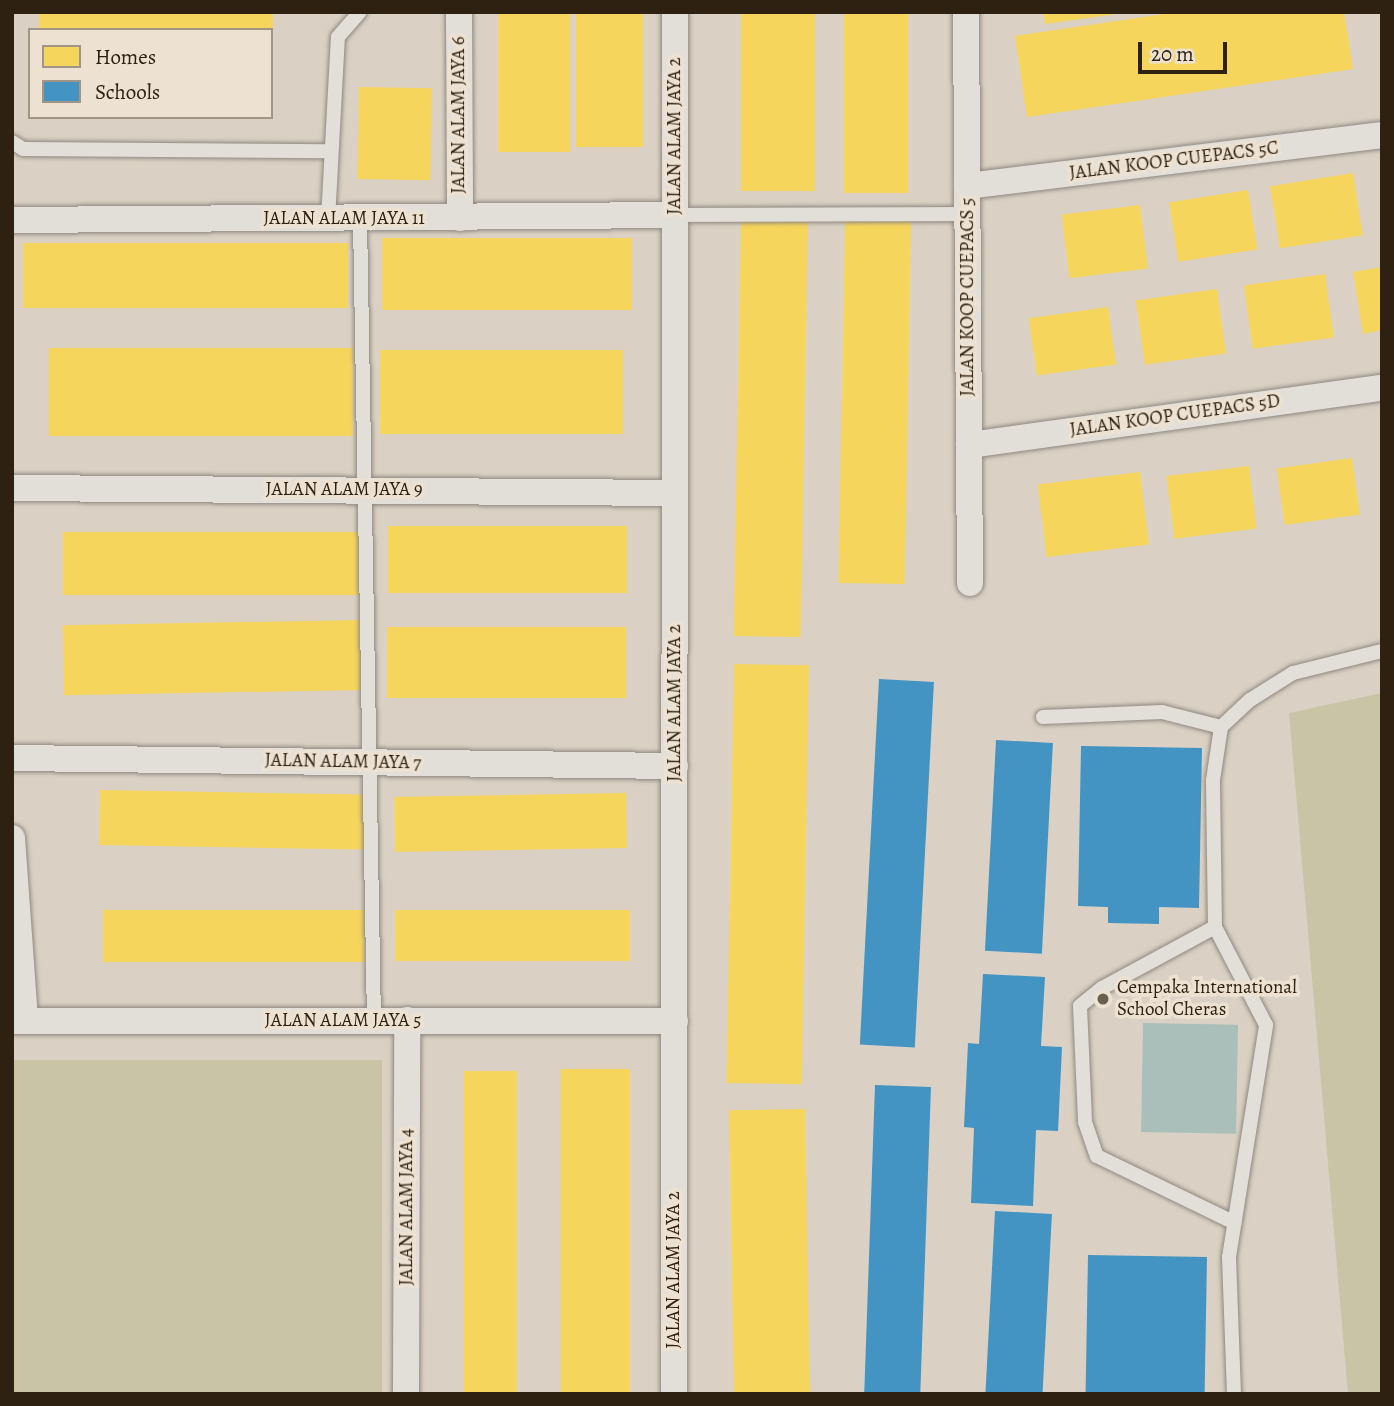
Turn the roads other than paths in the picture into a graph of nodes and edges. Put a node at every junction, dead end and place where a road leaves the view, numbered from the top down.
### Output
1 (360, 12) edge
2 (459, 12) edge
3 (675, 12) edge
4 (966, 12) edge
5 (1382, 135) edge
6 (12, 142) edge
7 (330, 150) junction
8 (967, 186) junction
9 (968, 214) junction
10 (675, 215) junction
11 (460, 218) junction
12 (12, 220) edge
13 (328, 220) junction
14 (360, 220) junction
15 (1382, 387) edge
16 (969, 445) junction
17 (12, 488) edge
18 (365, 491) junction
19 (675, 492) junction
20 (970, 583) dead end
21 (1382, 651) edge
22 (1043, 716) dead end
23 (1221, 727) junction
24 (12, 758) edge
25 (370, 762) junction
26 (675, 766) junction
27 (12, 838) edge
28 (1215, 927) junction
29 (374, 1020) junction
30 (407, 1020) junction
31 (19, 1021) edge
32 (675, 1021) junction
33 (1235, 1223) junction
34 (406, 1394) edge
35 (674, 1394) edge
36 (1234, 1394) edge

1 - 7 lane
2 - 11 street, JALAN ALAM JAYA 6
3 - 10 street, JALAN ALAM JAYA 2
4 - 8 street, JALAN KOOP CUEPACS 5
5 - 8 street, JALAN KOOP CUEPACS 5C
6 - 7 lane
7 - 13 lane
8 - 9 street, JALAN KOOP CUEPACS 5
9 - 10 lane
9 - 16 street, JALAN KOOP CUEPACS 5
10 - 11 street, JALAN ALAM JAYA 11
10 - 19 street, JALAN ALAM JAYA 2
11 - 14 street, JALAN ALAM JAYA 11
12 - 13 street, JALAN ALAM JAYA 11
13 - 14 street, JALAN ALAM JAYA 11
14 - 18 lane
15 - 16 street, JALAN KOOP CUEPACS 5D
16 - 20 street, JALAN KOOP CUEPACS 5
17 - 18 street, JALAN ALAM JAYA 9
18 - 19 street, JALAN ALAM JAYA 9
18 - 25 lane
19 - 26 street, JALAN ALAM JAYA 2
21 - 23 lane
22 - 23 lane
23 - 28 lane
24 - 25 street, JALAN ALAM JAYA 7
25 - 26 street, JALAN ALAM JAYA 7
25 - 29 lane
26 - 32 street, JALAN ALAM JAYA 2
27 - 31 street
28 - 33 lane
28 - 33 lane
29 - 30 street, JALAN ALAM JAYA 5
29 - 31 street, JALAN ALAM JAYA 5
30 - 32 street, JALAN ALAM JAYA 5
30 - 34 street, JALAN ALAM JAYA 4
32 - 35 street, JALAN ALAM JAYA 2
33 - 36 lane

